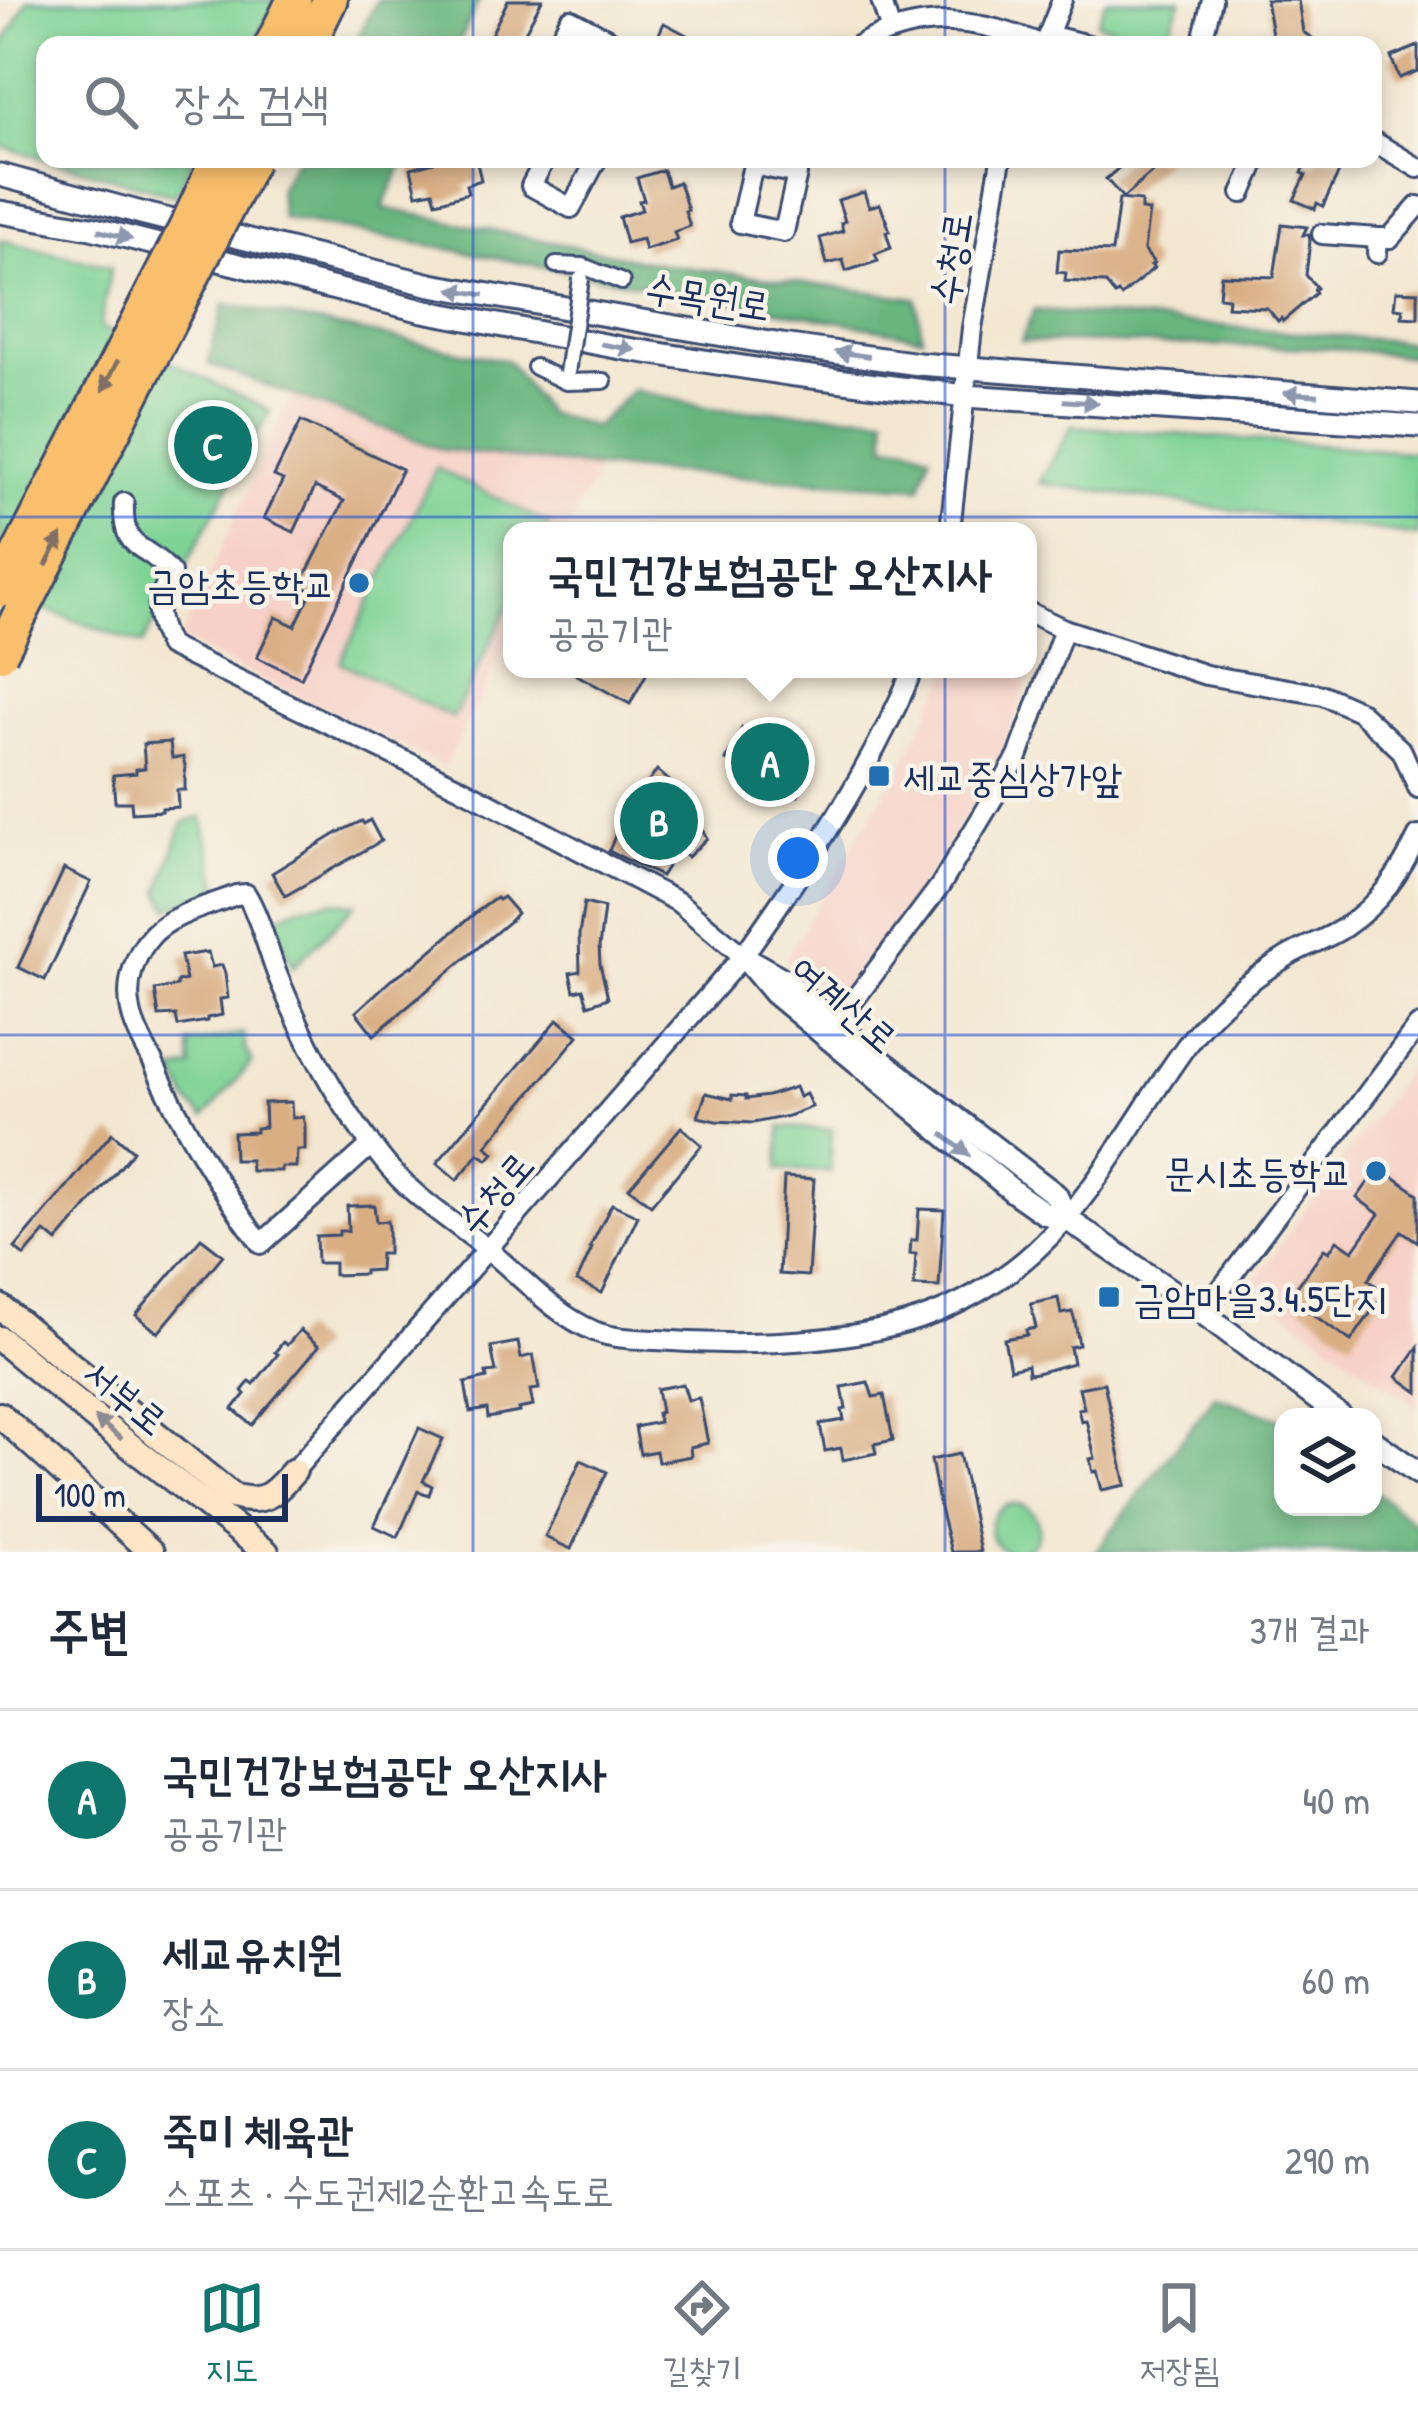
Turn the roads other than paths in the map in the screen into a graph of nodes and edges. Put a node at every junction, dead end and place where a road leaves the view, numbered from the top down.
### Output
1 (294, 0) edge
2 (330, 0) edge
3 (881, 0) edge
4 (1062, 0) edge
5 (1212, 0) edge
6 (891, 31) junction
7 (276, 36) edge
8 (312, 36) edge
9 (561, 36) edge
10 (602, 36) edge
11 (880, 36) edge
12 (1025, 36) edge
13 (1047, 36) edge
14 (1203, 36) edge
15 (1382, 146) edge
16 (1418, 167) edge
17 (214, 168) edge
18 (247, 168) edge
19 (540, 168) edge
20 (588, 168) edge
21 (999, 168) edge
22 (1253, 168) edge
23 (0, 175) edge
24 (1242, 193) dead end
25 (1418, 206) edge
26 (0, 212) edge
27 (1322, 234) dead end
28 (556, 265) dead end
29 (582, 273) junction
30 (622, 283) dead end
31 (536, 367) dead end
32 (968, 368) junction
33 (566, 378) junction
34 (604, 381) dead end
35 (964, 396) junction
36 (1418, 404) edge
37 (1418, 426) edge
38 (124, 502) dead end
39 (951, 522) edge
40 (0, 590) edge
41 (1037, 616) edge
42 (1064, 629) junction
43 (0, 654) edge
44 (909, 678) edge
45 (1418, 788) edge
46 (1418, 836) edge
47 (743, 956) junction
48 (836, 1024) junction
49 (1418, 1026) edge
50 (371, 1145) junction
51 (1067, 1219) junction
52 (488, 1249) junction
53 (0, 1307) edge
54 (1202, 1313) junction
55 (0, 1339) edge
56 (1329, 1408) edge
57 (0, 1415) edge
58 (1382, 1447) edge
59 (294, 1471) joint
60 (1418, 1473) edge
61 (151, 1552) edge
62 (266, 1552) edge

1 - 7 highway
2 - 8 highway
3 - 6 street
4 - 13 street
5 - 14 street
6 - 11 street
6 - 12 street
9 - 10 street
15 - 16 street
17 -> 40 highway, bridge
43 -> 18 highway, bridge
19 - 20 street
21 - 32 street, 수청로
22 - 24 street
32 -> 23 street, 수목원로
25 - 27 street
26 -> 35 street, 수목원로
28 - 29 street
29 - 30 street
29 - 33 street, bridge
31 - 33 street
32 - 35 street, 수청로
36 -> 32 street, 수목원로
33 - 34 street
35 -> 37 street, 수목원로
35 - 39 street, 수청로
38 - 47 street
41 - 42 street
42 - 45 street
42 - 48 street
44 - 47 street, 수청로
46 - 51 street
47 - 48 street, 여계산로
47 -> 51 street, 여계산로
47 - 52 street, 수청로
48 - 51 street, 여계산로
49 - 54 street
50 - 50 street
50 - 52 street
51 - 52 street
51 - 54 street, 여계산로
52 - 59 street, 수청로
53 - 59 main road
54 - 56 street, 여계산로
62 -> 55 main road, 서부로
57 - 61 main road
58 - 60 street

